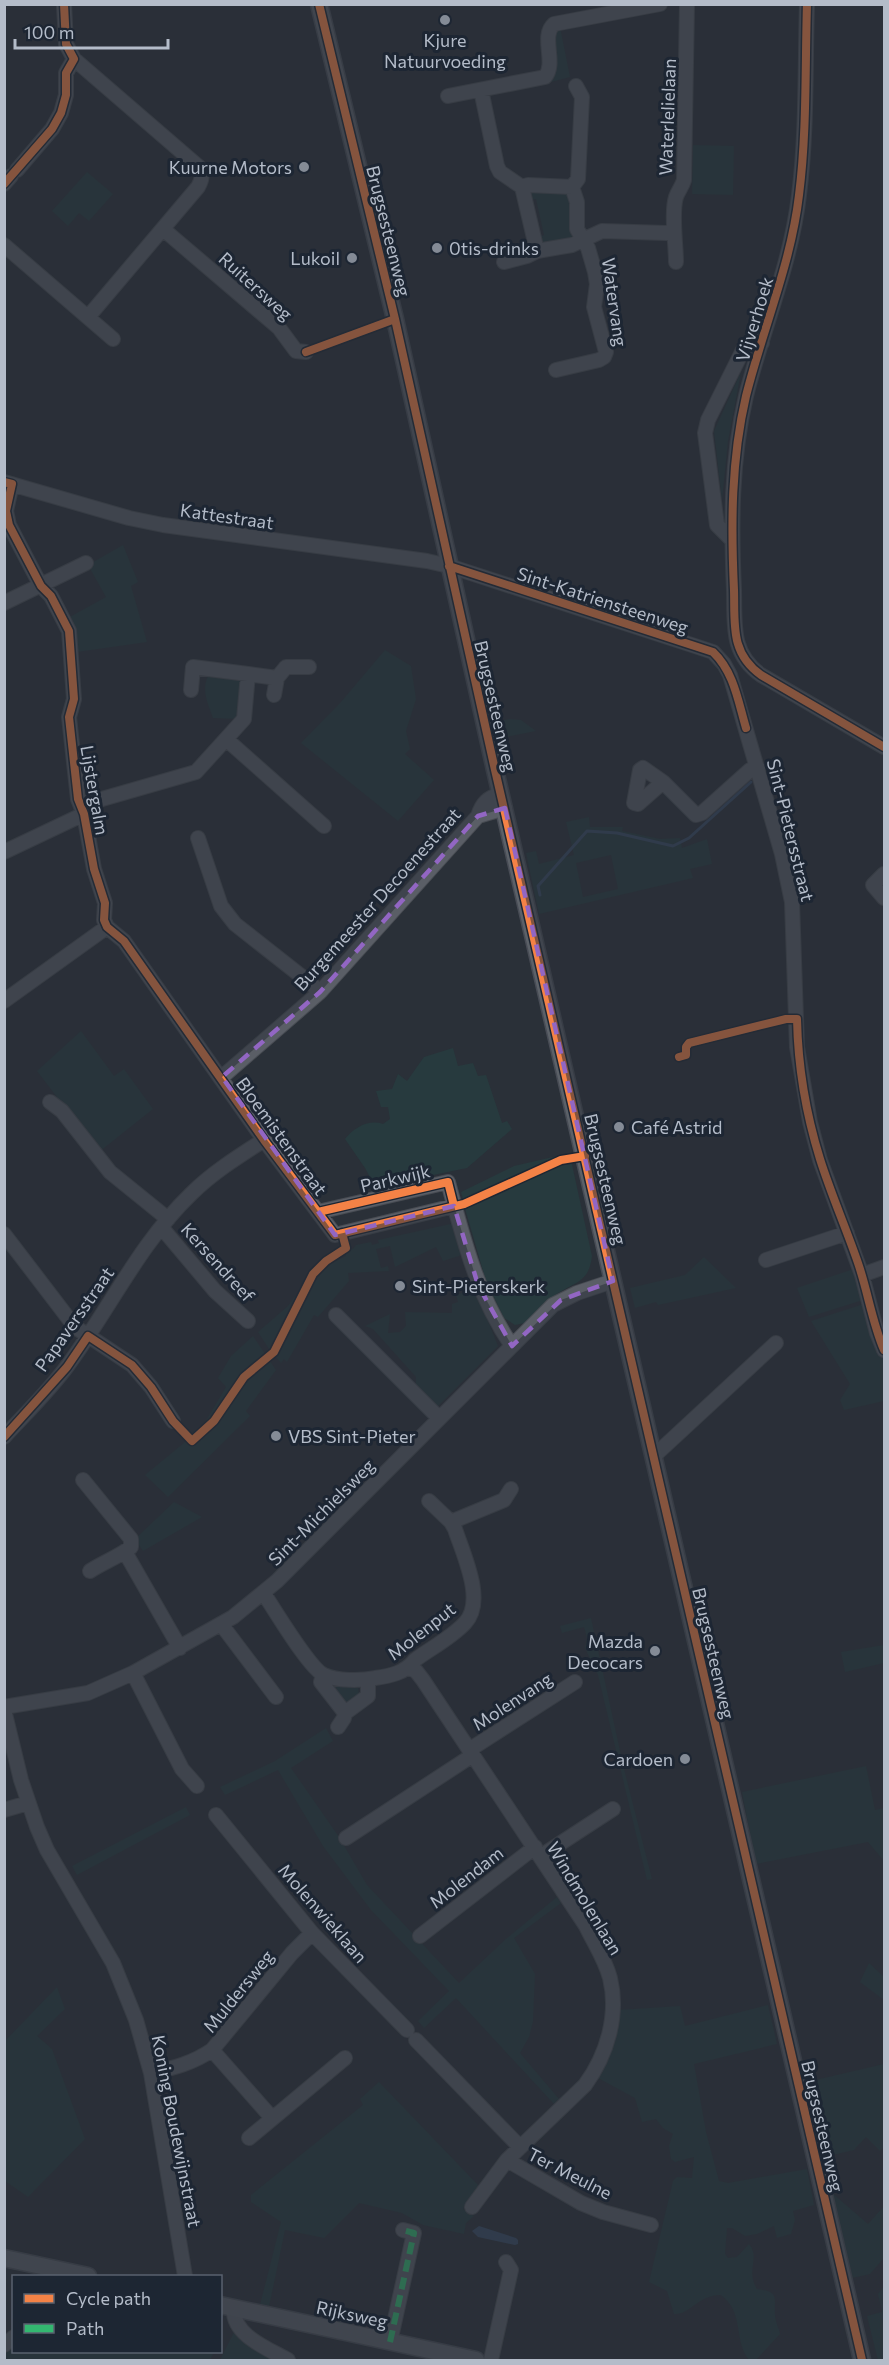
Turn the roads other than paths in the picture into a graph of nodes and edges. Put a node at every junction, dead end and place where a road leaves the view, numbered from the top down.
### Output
1 (64, 4) edge
2 (319, 4) edge
3 (660, 4) edge
4 (687, 4) edge
5 (807, 4) edge
6 (74, 59) junction
7 (576, 86) dead end
8 (481, 90) junction
9 (448, 96) dead end
10 (11, 177) edge
11 (522, 187) junction
12 (572, 187) junction
13 (164, 229) junction
14 (673, 231) junction
15 (582, 240) junction
16 (4, 245) edge
17 (537, 251) junction
18 (504, 262) dead end
19 (676, 262) dead end
20 (88, 317) junction
21 (112, 339) dead end
22 (762, 343) junction
23 (306, 352) dead end
24 (556, 369) dead end
25 (8, 483) edge
26 (731, 538) junction
27 (86, 563) dead end
28 (449, 566) junction
29 (41, 586) junction
30 (4, 603) edge
31 (736, 641) junction
32 (713, 652) junction
33 (309, 668) dead end
34 (752, 669) junction
35 (248, 674) junction
36 (277, 678) junction
37 (733, 683) junction
38 (191, 690) dead end
39 (274, 695) dead end
40 (226, 739) junction
41 (885, 747) edge
42 (758, 768) junction
43 (663, 782) dead end
44 (503, 801) junction
45 (82, 809) junction
46 (324, 826) dead end
47 (198, 838) dead end
48 (4, 852) edge
49 (885, 874) edge
50 (885, 898) edge
51 (107, 927) junction
52 (320, 992) junction
53 (4, 1001) edge
54 (222, 1077) junction
55 (50, 1102) dead end
56 (264, 1140) junction
57 (454, 1206) junction
58 (318, 1212) junction
59 (165, 1223) junction
60 (847, 1233) junction
61 (4, 1234) edge
62 (766, 1260) dead end
63 (885, 1267) edge
64 (862, 1275) junction
65 (614, 1281) junction
66 (336, 1315) dead end
67 (248, 1321) dead end
68 (88, 1336) junction
69 (776, 1342) dead end
70 (512, 1346) junction
71 (885, 1350) edge
72 (439, 1418) junction
73 (172, 1421) dead end
74 (4, 1437) edge
75 (654, 1456) junction
76 (82, 1480) dead end
77 (511, 1489) dead end
78 (429, 1501) dead end
79 (451, 1522) junction
80 (125, 1552) junction
81 (90, 1571) dead end
82 (264, 1594) junction
83 (221, 1624) junction
84 (180, 1648) junction
85 (409, 1668) junction
86 (133, 1673) junction
87 (323, 1675) junction
88 (368, 1680) junction
89 (574, 1682) dead end
90 (276, 1697) dead end
91 (4, 1708) edge
92 (345, 1713) junction
93 (338, 1727) dead end
94 (471, 1753) junction
95 (197, 1786) dead end
96 (28, 1803) junction
97 (613, 1809) dead end
98 (4, 1810) edge
99 (216, 1815) dead end
100 (346, 1838) dead end
101 (538, 1852) junction
102 (312, 1934) junction
103 (420, 1936) dead end
104 (212, 2050) junction
105 (345, 2058) dead end
106 (151, 2073) junction
107 (272, 2118) junction
108 (249, 2138) dead end
109 (520, 2146) junction
110 (507, 2160) junction
111 (472, 2206) dead end
112 (651, 2225) dead end
113 (403, 2230) dead end
114 (4, 2258) edge
115 (506, 2262) dead end
116 (79, 2275) edge
117 (185, 2275) edge
118 (227, 2307) edge
119 (390, 2342) junction
120 (288, 2361) edge
121 (476, 2361) edge
122 (491, 2361) edge
123 (862, 2361) edge

1 - 6 street
2 - 28 main road, Brugsesteenweg
3 - 8 street
4 - 14 street, Waterlelielaan
5 - 22 street, Vijverhoek
6 - 10 street
6 - 13 street
7 - 12 street
8 - 9 street
8 - 11 street
11 - 12 street
11 - 17 street
12 - 15 street
13 - 20 street
13 - 23 street, Ruitersweg
14 - 15 street
14 - 19 street, Waterlelielaan
15 - 17 street
15 - 24 street, Watervang
16 - 20 street
17 - 18 street
20 - 21 street
22 - 26 street, Vijverhoek
22 - 26 street, Vijverhoek
25 - 28 street, Kattestraat
25 - 29 street, Lijstergalm
26 - 31 street, Vijverhoek
27 - 29 street
28 - 32 street, Sint-Katriensteenweg
28 - 44 main road, Brugsesteenweg
29 - 30 street
29 - 45 street, Lijstergalm
31 - 32 street
31 - 34 street
32 - 37 street
33 - 36 street
34 - 37 street
34 - 41 street
35 - 36 street
35 - 38 street
35 - 40 street
36 - 39 street
37 - 42 street, Sint-Pietersstraat
40 - 45 street
40 - 46 street
42 - 43 street
42 - 60 street, Sint-Pietersstraat
44 - 52 street, Burgemeester Decoenestraat
44 - 65 main road, Brugsesteenweg
45 - 48 street
45 - 51 street, Lijstergalm
47 - 52 street
49 - 50 street
51 - 53 street
51 - 54 street
52 - 54 street, Burgemeester Decoenestraat
54 - 56 street, Bloemistenstraat
55 - 59 street
56 - 58 street, Bloemistenstraat
56 - 59 street, Papaversstraat
57 - 58 street
57 - 58 street, Parkwijk
57 - 70 street, Parkwijk
59 - 67 street, Kersendreef
59 - 68 street, Papaversstraat
60 - 62 street
60 - 64 street, Sint-Pietersstraat
61 - 68 street
63 - 64 street
64 - 71 street, Sint-Pietersstraat
65 - 70 street, Sint-Michielsweg
65 - 75 main road, Brugsesteenweg
66 - 72 street
68 - 73 street
68 - 74 street, Papaversstraat
69 - 75 street
70 - 72 street, Sint-Michielsweg
72 - 82 street, Sint-Michielsweg
75 - 123 main road, Brugsesteenweg
76 - 80 street
77 - 79 street
78 - 79 street, Molenput
79 - 85 street, Molenput
80 - 81 street
80 - 84 street
82 - 83 street, Sint-Michielsweg
82 - 87 street
83 - 84 street, Sint-Michielsweg
83 - 90 street
84 - 86 street, Sint-Michielsweg
85 - 88 street, Molenput
85 - 94 street, Windmolenlaan
86 - 91 street, Sint-Michielsweg
86 - 95 street
87 - 88 street, Molenput
87 - 92 street
88 - 92 street
89 - 94 street, Molenvang
91 - 96 street, Koning Boudewijnstraat
92 - 93 street
94 - 100 street, Molenvang
94 - 101 street, Windmolenlaan
96 - 98 street
96 - 106 street, Koning Boudewijnstraat
97 - 101 street, Molendam
99 - 102 street, Molenwieklaan
101 - 103 street, Molendam
101 - 109 street, Windmolenlaan
102 - 104 street, Muldersweg
102 - 109 street, Molenwieklaan
104 - 106 street, Muldersweg
104 - 107 street
105 - 107 street
106 - 117 street, Koning Boudewijnstraat
107 - 108 street
109 - 110 street, Windmolenlaan
110 - 111 street, Windmolenlaan
110 - 112 street, Ter Meulne
113 - 119 street
114 - 116 main road
115 - 122 street
118 - 119 main road, Rijksweg
118 - 120 street
119 - 121 main road, Rijksweg

